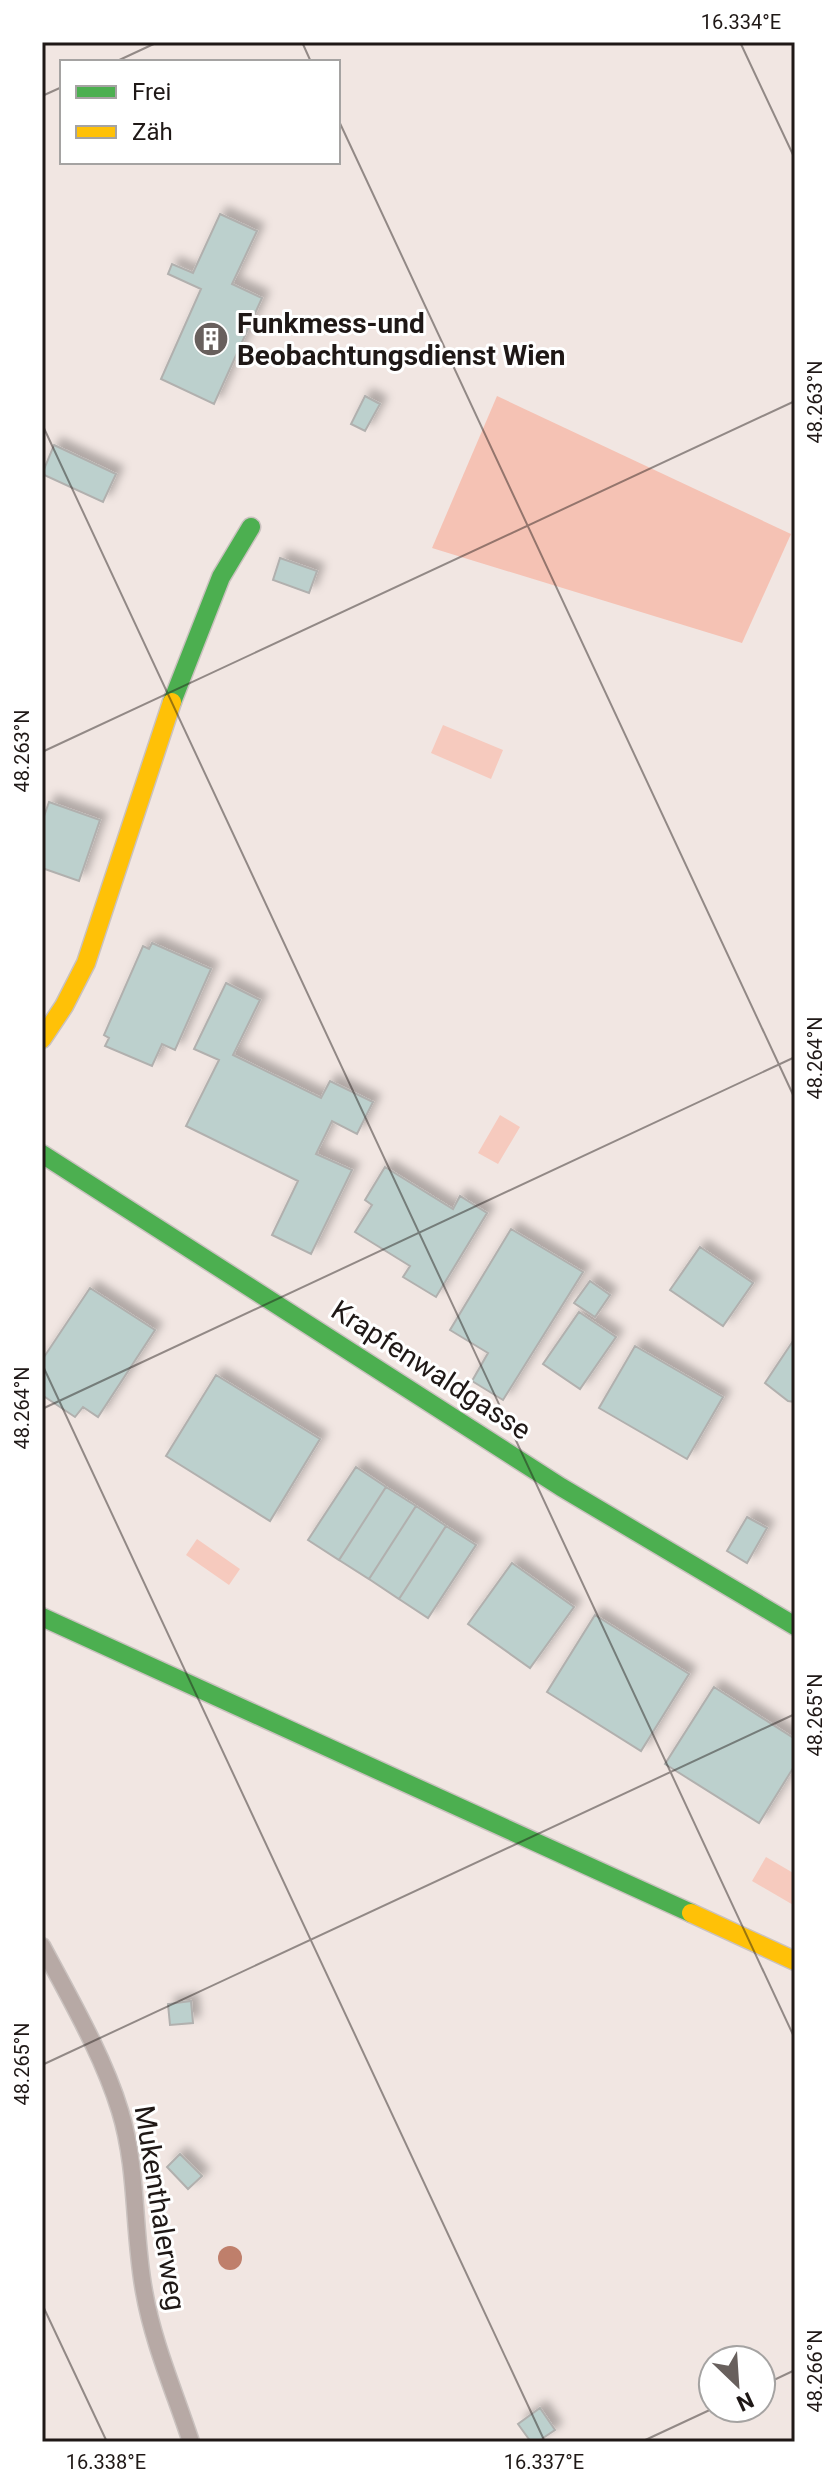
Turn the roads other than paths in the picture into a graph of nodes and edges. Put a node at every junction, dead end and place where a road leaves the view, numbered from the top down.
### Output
1 (251, 527) dead end
2 (42, 1039) edge
3 (42, 1154) edge
4 (42, 1617) edge
5 (795, 1626) edge
6 (42, 1946) edge
7 (795, 1961) edge
8 (191, 2442) edge

1 - 2 street
3 - 5 street, Krapfenwaldgasse
4 - 7 street
6 - 8 lane, Mukenthalerweg

